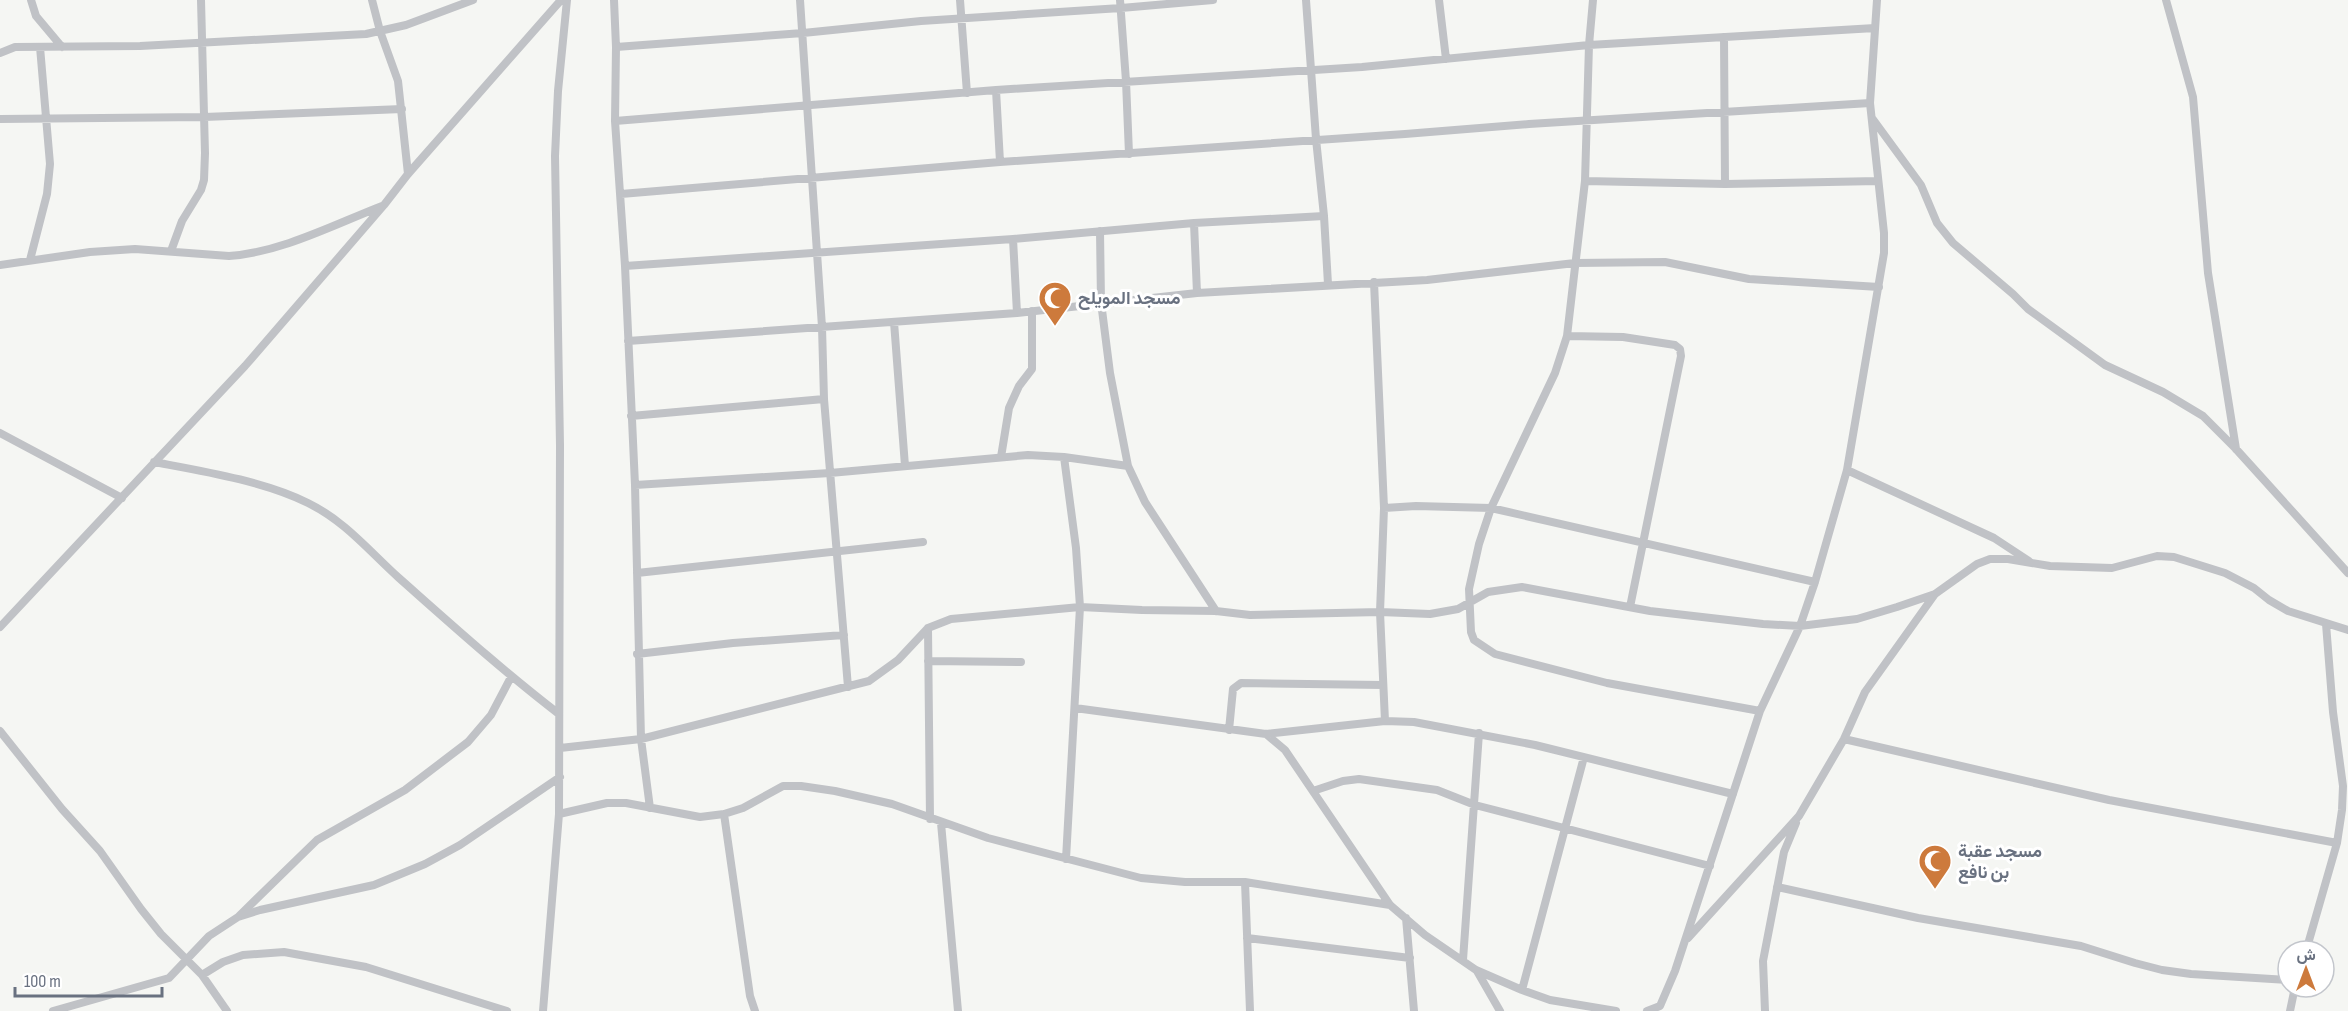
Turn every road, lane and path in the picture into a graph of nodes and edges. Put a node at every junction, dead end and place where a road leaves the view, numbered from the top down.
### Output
1 (31, 0) edge
2 (201, 0) edge
3 (372, 0) edge
4 (473, 0) edge
5 (561, 0) edge
6 (567, 0) edge
7 (614, 0) edge
8 (800, 0) edge
9 (960, 0) edge
10 (1213, 0) edge
11 (1306, 0) edge
12 (1439, 0) edge
13 (1593, 0) edge
14 (1877, 0) edge
15 (2166, 0) edge
16 (1120, 4) edge
17 (962, 18) junction
18 (1875, 28) junction
19 (380, 32) junction
20 (803, 33) junction
21 (1724, 36) junction
22 (203, 43) junction
23 (1589, 45) junction
24 (40, 47) junction
25 (62, 47) junction
26 (616, 47) junction
27 (0, 53) edge
28 (1446, 58) junction
29 (1311, 68) junction
30 (1126, 81) junction
31 (996, 90) junction
32 (967, 93) junction
33 (1870, 103) junction
34 (807, 107) junction
35 (402, 108) junction
36 (1725, 112) junction
37 (204, 117) junction
38 (1872, 117) junction
39 (0, 119) edge
40 (47, 120) junction
41 (1587, 121) junction
42 (615, 122) junction
43 (1316, 139) junction
44 (1129, 154) junction
45 (1000, 162) junction
46 (408, 174) junction
47 (811, 179) junction
48 (1585, 181) junction
49 (1878, 181) junction
50 (1725, 184) junction
51 (621, 194) junction
52 (384, 205) junction
53 (1324, 216) junction
54 (1194, 223) junction
55 (1100, 231) junction
56 (1013, 239) junction
57 (171, 250) junction
58 (816, 252) junction
59 (30, 260) junction
60 (1575, 263) junction
61 (0, 265) edge
62 (625, 266) junction
63 (1374, 282) junction
64 (1328, 284) junction
65 (1880, 287) junction
66 (1197, 293) junction
67 (1101, 302) junction
68 (1032, 311) junction
69 (1017, 313) junction
70 (894, 322) junction
71 (822, 327) junction
72 (1568, 336) junction
73 (628, 341) junction
74 (824, 399) junction
75 (631, 416) junction
76 (0, 433) edge
77 (2236, 448) junction
78 (1064, 457) junction
79 (1002, 458) junction
80 (154, 462) junction
81 (905, 466) junction
82 (1128, 466) junction
83 (1847, 470) junction
84 (830, 472) junction
85 (635, 485) junction
86 (122, 498) junction
87 (1384, 508) junction
88 (1491, 508) junction
89 (923, 542) dead end
90 (1643, 543) junction
91 (838, 552) junction
92 (2033, 564) junction
93 (637, 573) junction
94 (2348, 573) edge
95 (1815, 582) junction
96 (1935, 594) junction
97 (1469, 603) junction
98 (1080, 606) junction
99 (1630, 607) junction
100 (1216, 611) junction
101 (1380, 612) junction
102 (2326, 624) junction
103 (1800, 626) junction
104 (0, 627) edge
105 (928, 628) junction
106 (2348, 630) edge
107 (844, 634) junction
108 (637, 654) junction
109 (928, 660) junction
110 (1021, 662) dead end
111 (512, 677) junction
112 (1383, 685) junction
113 (848, 687) junction
114 (1075, 708) junction
115 (1760, 711) junction
116 (559, 714) junction
117 (1385, 721) junction
118 (1229, 730) junction
119 (0, 731) edge
120 (1479, 733) junction
121 (1266, 734) junction
122 (1844, 739) junction
123 (641, 740) junction
124 (560, 748) junction
125 (1584, 757) junction
126 (560, 777) junction
127 (1313, 791) junction
128 (1733, 794) junction
129 (1475, 805) junction
130 (650, 808) junction
131 (559, 814) junction
132 (724, 814) junction
133 (1799, 816) junction
134 (930, 819) junction
135 (941, 823) junction
136 (1566, 828) junction
137 (2337, 843) junction
138 (1066, 859) junction
139 (1710, 866) junction
140 (1245, 882) junction
141 (1777, 887) junction
142 (1390, 905) junction
143 (238, 917) junction
144 (1406, 918) junction
145 (1247, 938) junction
146 (2309, 939) edge
147 (1685, 941) junction
148 (1410, 958) junction
149 (187, 959) junction
150 (1463, 960) junction
151 (1476, 970) junction
152 (202, 975) junction
153 (2276, 979) edge
154 (1522, 990) junction
155 (53, 1011) edge
156 (227, 1011) edge
157 (507, 1011) edge
158 (543, 1011) edge
159 (755, 1011) edge
160 (958, 1011) edge
161 (1250, 1011) edge
162 (1414, 1011) edge
163 (1500, 1011) edge
164 (1616, 1011) edge
165 (1647, 1011) edge
166 (1765, 1011) edge

1 - 25 street
2 - 22 street
3 - 19 street
4 - 19 street
5 - 46 street
6 - 116 street
7 - 26 street
8 - 20 street
9 - 17 street
10 - 16 street
11 - 29 street
12 - 28 street
13 - 23 street
14 - 18 street
15 - 77 street
16 - 17 street
16 - 30 street
17 - 20 street
17 - 32 street
18 - 21 street
18 - 33 street
19 - 22 street
19 - 35 street
20 - 26 street
20 - 34 street
21 - 23 street
21 - 36 street
22 - 25 street
22 - 37 street
23 - 28 street
23 - 41 street
24 - 25 street
24 - 27 street
24 - 40 street
26 - 42 street
28 - 29 street
29 - 30 street
29 - 43 street
30 - 31 street
30 - 44 street
31 - 32 street
31 - 45 street
32 - 34 street
33 - 36 street
33 - 38 street
34 - 42 street
34 - 47 street
35 - 37 street
35 - 46 street
36 - 41 street
36 - 50 street
37 - 40 street
37 - 57 street
38 - 49 street
38 - 77 street
39 - 40 street
40 - 59 street
41 - 43 street
41 - 48 street
42 - 51 street
43 - 44 street
43 - 53 street
44 - 45 street
45 - 47 street
46 - 52 street
47 - 51 street
47 - 58 street
48 - 50 street
48 - 60 street
49 - 50 street
49 - 65 street
51 - 62 street
52 - 57 street
52 - 80 street
53 - 54 street
53 - 64 street
54 - 55 street
54 - 66 street
55 - 56 street
55 - 67 street
56 - 58 street
56 - 69 street
57 - 59 street
58 - 62 street
58 - 71 street
59 - 61 street
60 - 63 street
60 - 65 street
60 - 72 street
62 - 73 street
63 - 64 street
63 - 87 street
64 - 66 street
65 - 83 street
66 - 67 street
67 - 68 street
67 - 82 street
68 - 69 street
68 - 79 street
69 - 70 street
70 - 71 street
70 - 81 street
71 - 73 street
71 - 74 street
72 - 88 street
72 - 90 street
73 - 75 street
74 - 75 street
74 - 84 street
75 - 85 street
76 - 86 street
77 - 94 street
78 - 79 street
78 - 82 street
78 - 98 street
79 - 81 street
80 - 86 street
80 - 111 street
81 - 84 street
82 - 100 street
83 - 92 street
83 - 95 street
84 - 85 street
84 - 91 street
85 - 93 street
86 - 104 street
87 - 88 street
87 - 101 street
88 - 90 street
88 - 97 street
89 - 91 street
90 - 95 street
90 - 99 street
91 - 93 street
91 - 107 street
92 - 96 street
92 - 102 street
93 - 108 street
95 - 103 street
96 - 103 street
96 - 122 street
97 - 99 street
97 - 101 street
97 - 115 street
98 - 100 street
98 - 105 street
98 - 114 street
99 - 103 street
100 - 101 street
101 - 112 street
102 - 106 street
102 - 137 street
103 - 115 street
105 - 109 street
105 - 113 street
107 - 108 street
107 - 113 street
108 - 123 street
109 - 110 street
109 - 134 street
111 - 116 street
111 - 143 street
112 - 117 street
112 - 118 street
113 - 123 street
114 - 118 street
114 - 138 street
115 - 128 street
116 - 124 street
117 - 120 street
117 - 121 street
118 - 121 street
119 - 149 street
120 - 125 street
120 - 129 street
121 - 127 street
122 - 133 street
122 - 137 street
123 - 124 street
123 - 130 street
124 - 126 street
125 - 128 street
125 - 136 street
126 - 131 street
126 - 143 street
127 - 129 street
127 - 142 street
128 - 139 street
129 - 136 street
129 - 150 street
130 - 131 street
130 - 132 street
131 - 158 street
132 - 134 street
132 - 159 street
133 - 141 street
133 - 147 street
134 - 135 street
135 - 138 street
135 - 160 street
136 - 139 street
136 - 154 street
137 - 146 street
138 - 140 street
139 - 147 street
140 - 142 street
140 - 145 street
141 - 153 street
141 - 166 street
142 - 144 street
143 - 149 street
144 - 148 street
144 - 150 street
145 - 148 street
145 - 161 street
147 - 165 street
148 - 162 street
149 - 152 street
149 - 155 street
150 - 151 street
151 - 154 street
151 - 163 street
152 - 156 street
152 - 157 street
154 - 164 street

